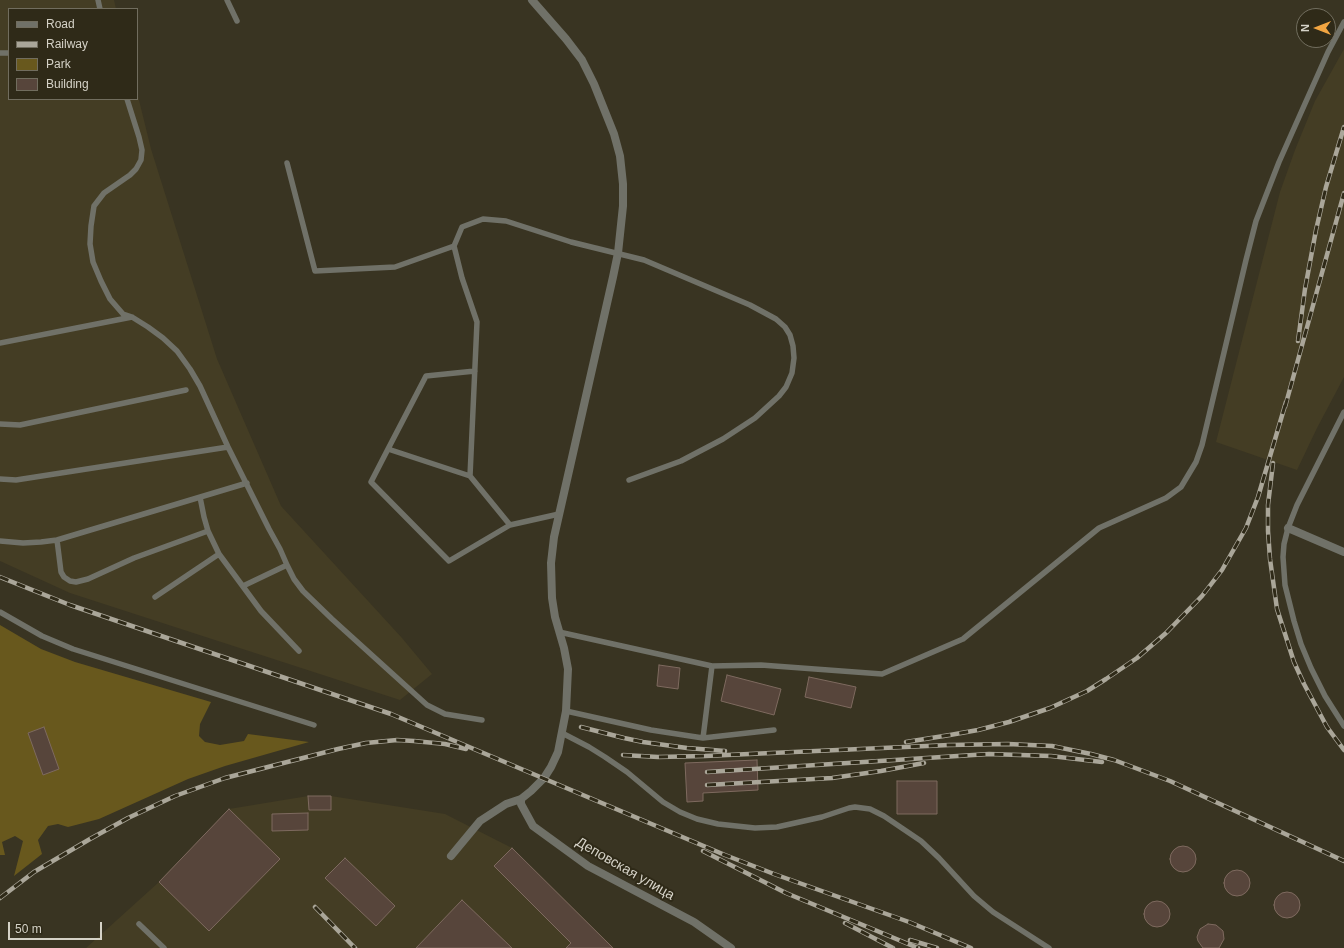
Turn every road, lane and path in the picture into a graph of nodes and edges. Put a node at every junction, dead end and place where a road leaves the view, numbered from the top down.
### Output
1 (226, 0) edge
2 (532, 0) edge
3 (237, 21) dead end
4 (1344, 22) edge
5 (8, 53) dead end
6 (0, 54) edge
7 (128, 100) edge
8 (287, 163) dead end
9 (454, 246) junction
10 (618, 253) junction
11 (132, 317) junction
12 (0, 343) edge
13 (475, 371) junction
14 (186, 390) dead end
15 (1344, 412) edge
16 (0, 424) edge
17 (228, 447) junction
18 (388, 449) junction
19 (470, 476) junction
20 (0, 479) edge
21 (629, 480) dead end
22 (247, 483) junction
23 (200, 497) junction
24 (559, 514) junction
25 (510, 525) junction
26 (1288, 528) junction
27 (208, 531) junction
28 (57, 540) junction
29 (0, 541) edge
30 (1344, 552) edge
31 (219, 554) junction
32 (287, 565) junction
33 (243, 586) junction
34 (154, 597) dead end
35 (0, 612) edge
36 (559, 632) junction
37 (299, 651) dead end
38 (712, 666) junction
39 (566, 711) junction
40 (482, 720) dead end
41 (314, 725) dead end
42 (1344, 726) edge
43 (774, 730) dead end
44 (562, 733) junction
45 (703, 738) junction
46 (521, 799) junction
47 (451, 856) dead end
48 (139, 924) dead end
49 (164, 948) edge
50 (732, 948) edge
51 (1049, 948) edge

1 - 3 lane
2 - 10 street
4 - 38 lane
5 - 6 lane
7 - 11 lane
8 - 9 lane
9 - 10 lane
9 - 13 lane
10 - 21 lane
10 - 24 street
11 - 12 lane
11 - 17 lane
13 - 18 lane
13 - 19 lane
14 - 16 lane
15 - 26 lane
17 - 20 lane
17 - 22 lane
18 - 19 lane
18 - 25 lane
19 - 25 lane
22 - 23 lane
22 - 32 lane
23 - 27 lane
23 - 28 lane
24 - 25 lane
24 - 36 street
26 - 30 street
26 - 42 lane
27 - 28 lane
27 - 31 lane
28 - 29 lane
31 - 33 lane
31 - 34 lane
32 - 33 lane
32 - 40 lane
33 - 37 lane
35 - 41 lane
36 - 38 lane
36 - 39 street
38 - 45 lane
39 - 44 street
39 - 45 lane
43 - 45 lane
44 - 46 street
44 - 51 lane
46 - 47 street
46 - 50 street, Деповская улица
48 - 49 lane

